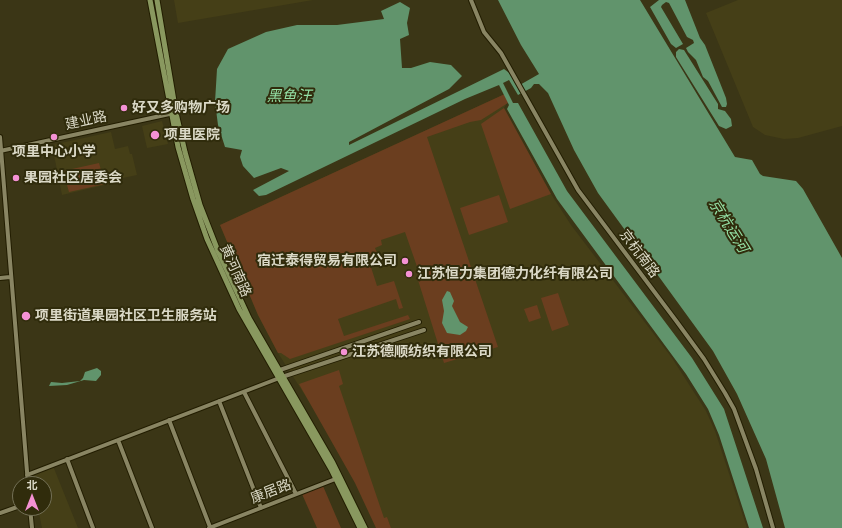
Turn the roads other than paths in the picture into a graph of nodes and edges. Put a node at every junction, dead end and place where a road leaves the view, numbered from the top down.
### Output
1 (150, 0) edge
2 (157, 0) edge
3 (471, 0) edge
4 (174, 113) junction
5 (0, 137) edge
6 (1, 151) edge
7 (10, 277) junction
8 (0, 278) edge
9 (419, 322) dead end
10 (424, 330) dead end
11 (277, 372) junction
12 (280, 378) junction
13 (244, 392) junction
14 (219, 401) junction
15 (169, 420) junction
16 (118, 440) junction
17 (67, 459) junction
18 (27, 475) joint
19 (338, 478) junction
20 (296, 494) junction
21 (261, 508) junction
22 (12, 509) edge
23 (0, 513) edge
24 (31, 516) edge
25 (32, 528) edge
26 (93, 528) edge
27 (152, 528) edge
28 (210, 528) edge
29 (360, 528) edge
30 (365, 528) edge
31 (773, 528) edge

1 - 4 main road, 黄河南路
2 - 4 main road, 黄河南路
3 - 31 street, 京杭南路
4 - 6 street, 建业路
4 - 11 main road, 黄河南路
5 - 6 street
6 - 7 street
7 - 8 street
7 - 18 street
9 - 11 street
10 - 12 street
11 - 12 main road, 黄河南路
12 - 13 street
12 - 19 main road, 黄河南路
13 - 14 street
13 - 20 street
14 - 15 street
14 - 21 street
15 - 16 street
15 - 28 street
16 - 17 street
16 - 27 street
17 - 18 street
17 - 26 street
19 - 20 street, 康居路
19 - 29 main road, 黄河南路
19 - 30 main road, 黄河南路
20 - 21 street, 康居路
21 - 28 street, 康居路
22 - 23 street
24 - 25 street

